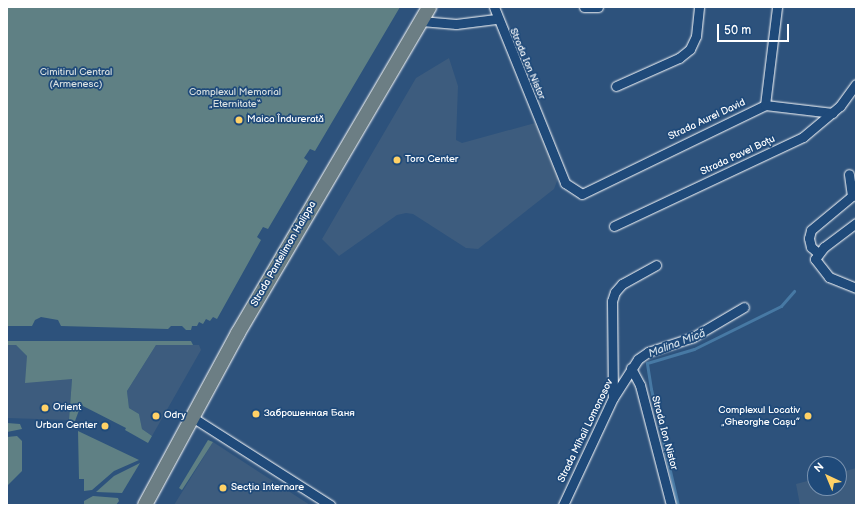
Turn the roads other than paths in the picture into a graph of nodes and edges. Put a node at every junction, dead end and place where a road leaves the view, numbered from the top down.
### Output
1 (428, 7) edge
2 (494, 7) edge
3 (584, 7) edge
4 (598, 7) edge
5 (699, 7) edge
6 (777, 7) edge
7 (496, 19) junction
8 (421, 21) junction
9 (856, 84) edge
10 (616, 86) dead end
11 (765, 105) junction
12 (833, 113) junction
13 (849, 174) dead end
14 (570, 188) joint
15 (856, 224) edge
16 (614, 226) dead end
17 (818, 253) junction
18 (656, 265) dead end
19 (856, 288) edge
20 (744, 307) dead end
21 (631, 368) junction
22 (613, 398) junction
23 (192, 417) junction
24 (146, 505) edge
25 (330, 505) edge
26 (563, 505) edge
27 (671, 505) edge

1 - 8 main road, Strada Pantelimon Halippa
2 - 7 street, Strada Ion Nistor
3 - 4 street
5 - 10 street
6 - 11 street
7 - 8 street
7 - 14 street, Strada Ion Nistor
8 - 23 main road, Strada Pantelimon Halippa
9 - 12 street, Strada Pavel Boțu
11 - 12 street
11 - 14 street, Strada Aurel David
12 - 16 street, Strada Pavel Boțu
13 - 17 street
15 - 17 street
17 - 19 street
18 - 22 street
20 - 21 street, Strada Mihail Lomonosov
21 - 22 street, Strada Mihail Lomonosov
21 - 27 street, Strada Ion Nistor
22 - 26 street, Strada Mihail Lomonosov
23 - 24 main road, Strada Pantelimon Halippa
23 - 25 street

